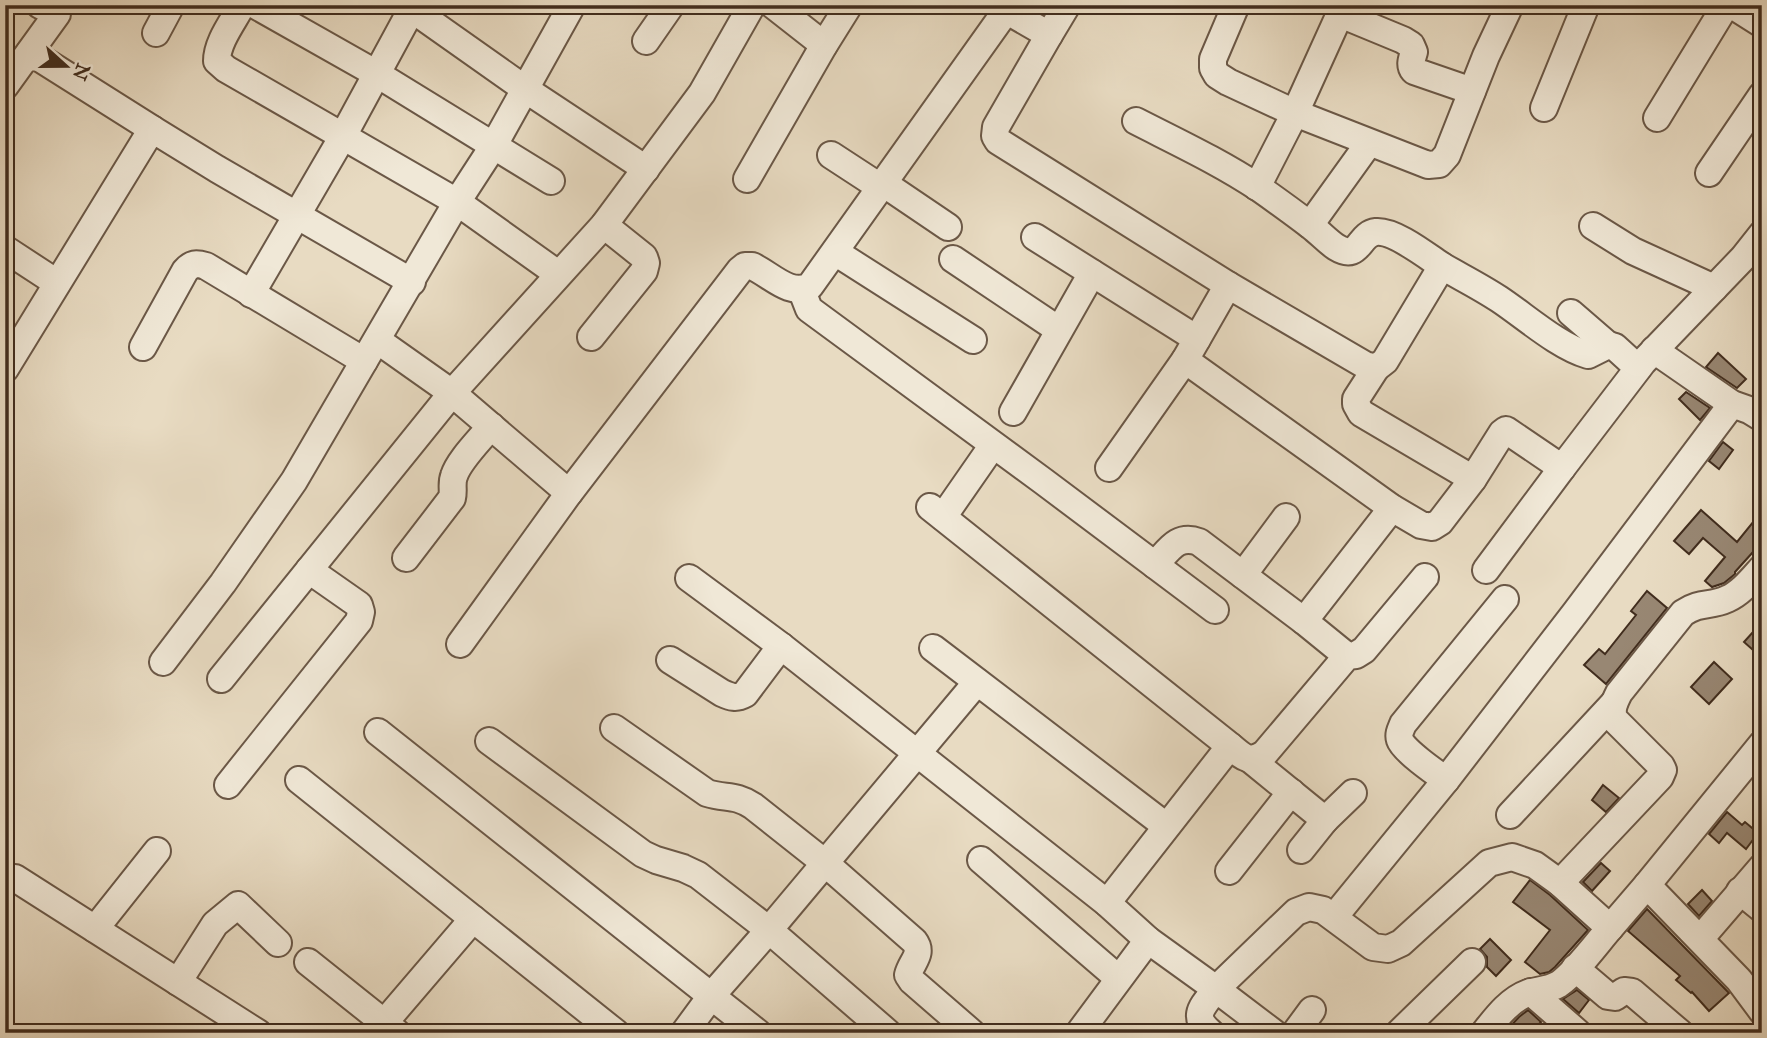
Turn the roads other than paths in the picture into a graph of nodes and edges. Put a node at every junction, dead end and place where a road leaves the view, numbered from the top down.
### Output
1 (171, 5) edge
2 (242, 5) edge
3 (255, 5) edge
4 (572, 5) edge
5 (671, 5) edge
6 (752, 5) edge
7 (774, 5) edge
8 (849, 5) edge
9 (1067, 5) edge
10 (1510, 5) edge
11 (1586, 5) edge
12 (1726, 5) edge
13 (1732, 5) edge
14 (411, 6) edge
15 (53, 8) edge
16 (1002, 8) edge
17 (1228, 8) edge
18 (1342, 10) edge
19 (1762, 24) edge
20 (156, 33) dead end
21 (1049, 35) junction
22 (646, 41) dead end
23 (824, 45) junction
24 (30, 52) junction
25 (377, 74) junction
26 (5, 86) edge
27 (525, 89) junction
28 (1472, 91) junction
29 (1762, 94) edge
30 (1544, 108) dead end
31 (1295, 113) junction
32 (1657, 118) dead end
33 (1136, 121) dead end
34 (152, 129) junction
35 (343, 136) junction
36 (1369, 143) junction
37 (494, 145) junction
38 (831, 155) dead end
39 (646, 169) junction
40 (1709, 173) dead end
41 (747, 179) dead end
42 (551, 181) dead end
43 (882, 185) junction
44 (1257, 187) junction
45 (457, 202) junction
46 (296, 216) junction
47 (604, 225) junction
48 (1310, 225) junction
49 (1593, 226) dead end
50 (948, 227) dead end
51 (1762, 234) edge
52 (1035, 237) dead end
53 (5, 249) edge
54 (835, 251) junction
55 (953, 259) dead end
56 (1442, 266) junction
57 (1092, 273) junction
58 (558, 274) junction
59 (412, 282) junction
60 (57, 283) junction
61 (1228, 285) junction
62 (1714, 288) junction
63 (802, 290) junction
64 (251, 294) junction
65 (1571, 313) dead end
66 (1059, 330) junction
67 (591, 337) dead end
68 (973, 340) dead end
69 (1608, 345) junction
70 (143, 346) dead end
71 (1191, 349) junction
72 (370, 351) junction
73 (1646, 359) junction
74 (1376, 368) junction
75 (5, 369) edge
76 (452, 393) junction
77 (1732, 404) junction
78 (1013, 412) dead end
79 (1762, 418) edge
80 (491, 426) junction
81 (993, 445) junction
82 (1109, 468) dead end
83 (1562, 468) junction
84 (1473, 479) junction
85 (569, 493) junction
86 (1392, 508) junction
87 (1286, 517) dead end
88 (406, 558) dead end
89 (1156, 565) junction
90 (1762, 568) edge
91 (310, 570) junction
92 (1486, 570) dead end
93 (1243, 575) junction
94 (1425, 577) dead end
95 (688, 578) dead end
96 (1505, 599) dead end
97 (1215, 610) dead end
98 (1304, 621) junction
99 (460, 644) dead end
100 (781, 646) junction
101 (933, 648) dead end
102 (1347, 656) junction
103 (670, 660) dead end
104 (163, 662) dead end
105 (221, 679) dead end
106 (977, 682) junction
107 (1614, 703) junction
108 (614, 728) dead end
109 (378, 732) dead end
110 (489, 741) dead end
111 (1762, 744) edge
112 (1240, 753) junction
113 (918, 755) junction
114 (299, 780) dead end
115 (1446, 780) junction
116 (228, 785) dead end
117 (1291, 792) junction
118 (1353, 793) dead end
119 (1510, 815) dead end
120 (1325, 820) junction
121 (1166, 826) junction
122 (1301, 850) dead end
123 (157, 851) dead end
124 (982, 859) dead end
125 (825, 863) junction
126 (1762, 867) edge
127 (1229, 871) dead end
128 (15, 877) dead end
129 (1560, 883) junction
130 (1647, 885) junction
131 (1740, 891) junction
132 (1107, 903) junction
133 (1762, 909) edge
134 (1334, 917) junction
135 (473, 919) junction
136 (1610, 928) junction
137 (95, 929) junction
138 (769, 930) junction
139 (1700, 939) junction
140 (1148, 940) junction
141 (278, 943) dead end
142 (308, 961) dead end
143 (1472, 962) dead end
144 (1576, 968) junction
145 (1118, 978) junction
146 (178, 982) junction
147 (1216, 989) junction
148 (1531, 992) junction
149 (712, 995) junction
150 (1312, 1010) dead end
151 (1762, 1011) edge
152 (391, 1028) edge
153 (241, 1029) edge
154 (1202, 1029) edge
155 (616, 1033) edge
156 (684, 1033) edge
157 (758, 1033) edge
158 (888, 1033) edge
159 (972, 1033) edge
160 (1079, 1033) edge
161 (1274, 1033) edge
162 (1295, 1033) edge
163 (1399, 1033) edge
164 (1484, 1033) edge
165 (1578, 1033) edge
166 (1680, 1033) edge

1 - 20 street
2 - 35 street
3 - 25 street
4 - 27 street
5 - 22 street
6 - 39 street
7 - 23 street
8 - 23 street
9 - 21 street
10 - 28 street
11 - 30 street
12 - 32 street
13 - 19 street
14 - 25 street
14 - 27 street
15 - 24 street
16 - 21 street
16 - 43 street
17 - 31 street
18 - 28 street
18 - 31 street
21 - 61 street
23 - 41 street
24 - 26 street
24 - 34 street
25 - 35 street
25 - 37 street
27 - 37 street
27 - 39 street
28 - 36 street
29 - 40 street
31 - 36 street
31 - 44 street
33 - 44 street
34 - 46 street
34 - 60 street
35 - 45 street
35 - 46 street
36 - 48 street
37 - 42 street
37 - 45 street
38 - 43 street
39 - 47 street
43 - 50 street
43 - 54 street
44 - 48 street
45 - 58 street
45 - 59 street
46 - 59 street
46 - 64 street
47 - 58 street
47 - 67 street
48 - 56 street
49 - 62 street
51 - 62 street
52 - 57 street
53 - 60 street
54 - 63 street
54 - 68 street
55 - 66 street
56 - 69 street
56 - 74 street
57 - 66 street
57 - 71 street
58 - 76 street
59 - 72 street
60 - 75 street
61 - 71 street
61 - 74 street
62 - 73 street
63 - 81 street
63 - 85 street
64 - 70 street
64 - 72 street
65 - 69 street
66 - 78 street
69 - 73 street
71 - 82 street
71 - 86 street
72 - 76 street
72 - 104 street
73 - 77 street
73 - 83 street
74 - 84 street
76 - 80 street
76 - 91 street
77 - 79 street
77 - 115 street
80 - 85 street
80 - 88 street
81 - 89 street
81 - 112 street
83 - 84 street
83 - 92 street
84 - 86 street
85 - 99 street
86 - 98 street
87 - 93 street
89 - 93 street
89 - 97 street
90 - 107 street
91 - 105 street
91 - 116 street
93 - 98 street
94 - 102 street
95 - 100 street
96 - 115 street
98 - 102 street
100 - 103 street
100 - 113 street
101 - 106 street
102 - 112 street
106 - 113 street
106 - 121 street
107 - 119 street
107 - 129 street
108 - 125 street
109 - 149 street
110 - 138 street
111 - 130 street
112 - 117 street
112 - 121 street
113 - 125 street
113 - 132 street
114 - 135 street
115 - 134 street
117 - 120 street
117 - 127 street
118 - 120 street
120 - 122 street
121 - 132 street
123 - 137 street
124 - 145 street
125 - 138 street
125 - 159 street
126 - 131 street
128 - 137 street
129 - 134 street
129 - 136 street
130 - 136 street
130 - 139 street
131 - 133 street
131 - 139 street
132 - 140 street
134 - 147 street
135 - 152 street
135 - 155 street
136 - 144 street
137 - 146 street
138 - 149 street
138 - 158 street
139 - 151 street
140 - 145 street
140 - 147 street
141 - 146 street
142 - 152 street
143 - 163 street
144 - 148 street
144 - 166 street
145 - 160 street
146 - 153 street
147 - 154 street
147 - 161 street
148 - 164 street
148 - 165 street
149 - 156 street
149 - 157 street
150 - 162 street

